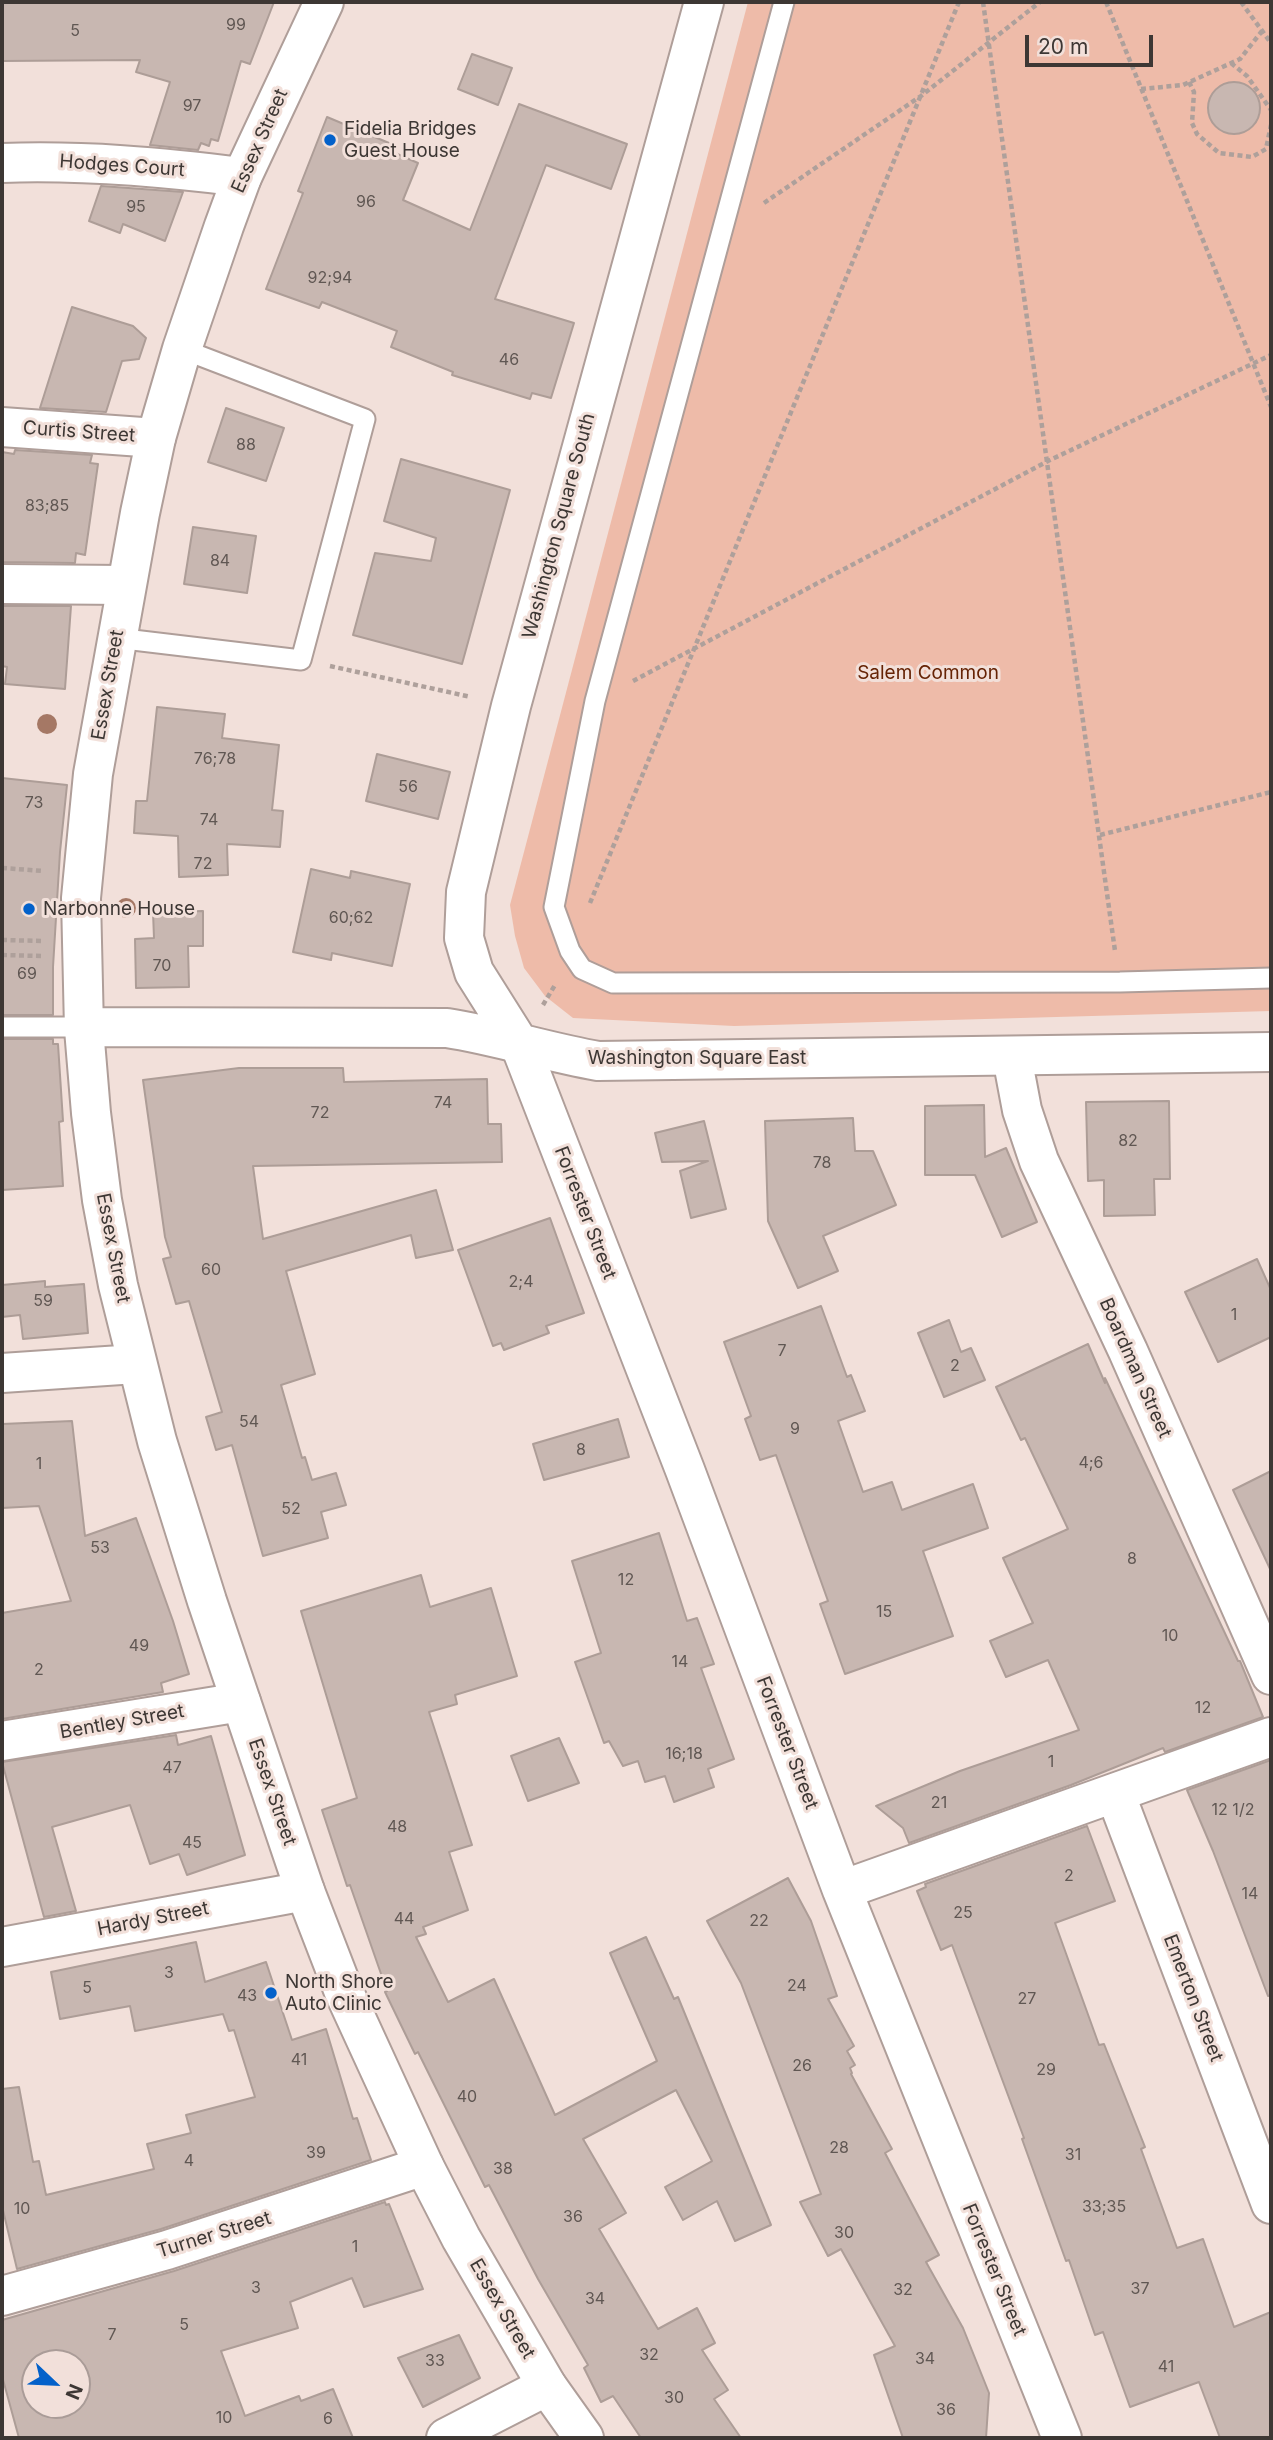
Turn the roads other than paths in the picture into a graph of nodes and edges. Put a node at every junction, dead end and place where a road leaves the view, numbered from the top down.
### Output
1 (324, 2) edge
2 (704, 2) edge
3 (784, 2) edge
4 (2, 163) edge
5 (242, 177) junction
6 (182, 349) junction
7 (2, 427) edge
8 (156, 438) junction
9 (2, 584) edge
10 (126, 585) junction
11 (116, 638) junction
12 (1271, 978) edge
13 (2, 1027) edge
14 (84, 1027) junction
15 (520, 1045) junction
16 (1271, 1052) edge
17 (1012, 1057) junction
18 (136, 1364) junction
19 (2, 1373) edge
20 (1271, 1675) edge
21 (241, 1702) junction
22 (1271, 1737) edge
23 (2, 1741) edge
24 (1115, 1793) junction
25 (842, 1890) junction
26 (305, 1891) junction
27 (2, 1947) edge
28 (424, 2166) junction
29 (1271, 2204) edge
30 (2, 2296) edge
31 (547, 2386) junction
32 (446, 2438) edge
33 (584, 2438) edge
34 (1062, 2438) edge

1 - 5 street, Essex Street
2 - 15 street, Washington Square South
3 - 12 lane
4 - 5 street, Hodges Court
5 - 6 street, Essex Street
6 - 8 street, Essex Street
6 - 11 lane
7 - 8 street, Curtis Street
8 - 10 street, Essex Street
9 - 10 street
10 - 11 street, Essex Street
11 - 14 street, Essex Street
13 - 14 lane
14 - 15 street, Washington Square East
14 - 18 street, Essex Street
15 - 17 street, Washington Square East
15 - 25 street, Forrester Street
16 - 17 street, Washington Square East
17 - 20 street, Boardman Street
18 - 19 street
18 - 21 street, Essex Street
21 - 23 street, Bentley Street
21 - 26 street, Essex Street
22 - 24 street
24 - 25 street
24 - 29 street, Emerton Street
25 - 34 street, Forrester Street
26 - 27 street, Hardy Street
26 - 28 street, Essex Street
28 - 30 street, Turner Street
28 - 31 street, Essex Street
31 - 32 street
31 - 33 street, Essex Street

